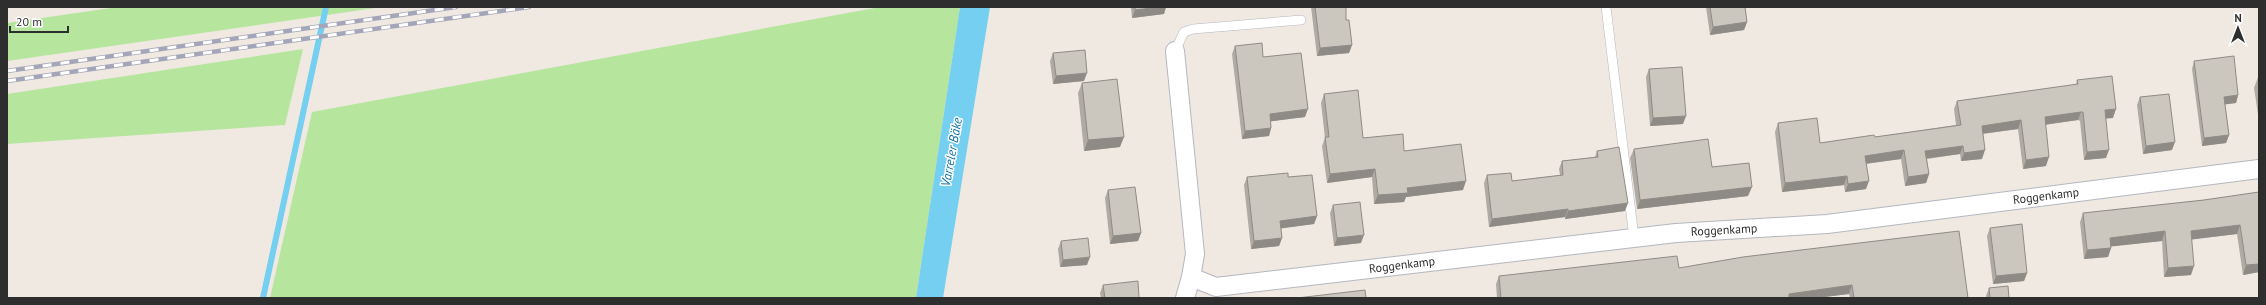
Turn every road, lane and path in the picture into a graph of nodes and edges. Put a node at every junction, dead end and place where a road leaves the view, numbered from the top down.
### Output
1 (1606, 7) edge
2 (1301, 20) dead end
3 (1175, 51) joint
4 (2259, 168) edge
5 (1634, 238) junction
6 (1191, 277) junction
7 (1184, 298) edge

1 - 5 lane
2 - 3 lane
3 - 6 street
4 - 5 street, Roggenkamp
5 - 6 street, Roggenkamp
6 - 7 street

